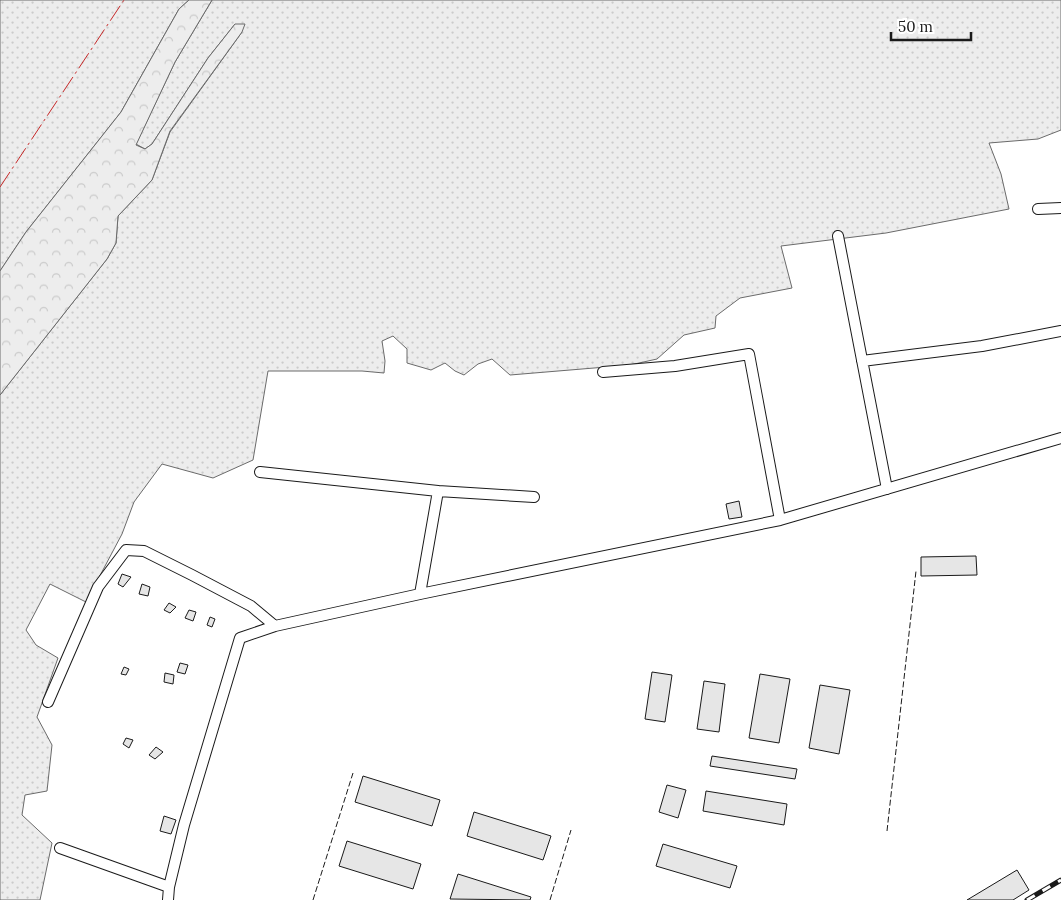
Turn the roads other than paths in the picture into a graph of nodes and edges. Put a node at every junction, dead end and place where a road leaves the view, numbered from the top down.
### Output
1 (1061, 208) edge
2 (1038, 209) dead end
3 (838, 236) dead end
4 (1061, 331) edge
5 (862, 362) junction
6 (604, 372) dead end
7 (1061, 438) edge
8 (260, 472) dead end
9 (887, 489) junction
10 (438, 491) junction
11 (534, 497) dead end
12 (780, 520) junction
13 (420, 594) junction
14 (275, 626) junction
15 (48, 702) dead end
16 (60, 848) dead end
17 (169, 887) junction
18 (168, 900) edge

1 - 2 street
3 - 5 street
4 - 5 street
5 - 9 street
6 - 12 street
7 - 9 street
8 - 10 street
9 - 12 street
10 - 11 street
10 - 13 street
12 - 13 street
13 - 14 street
14 - 15 street
14 - 17 street
16 - 17 street
17 - 18 street

